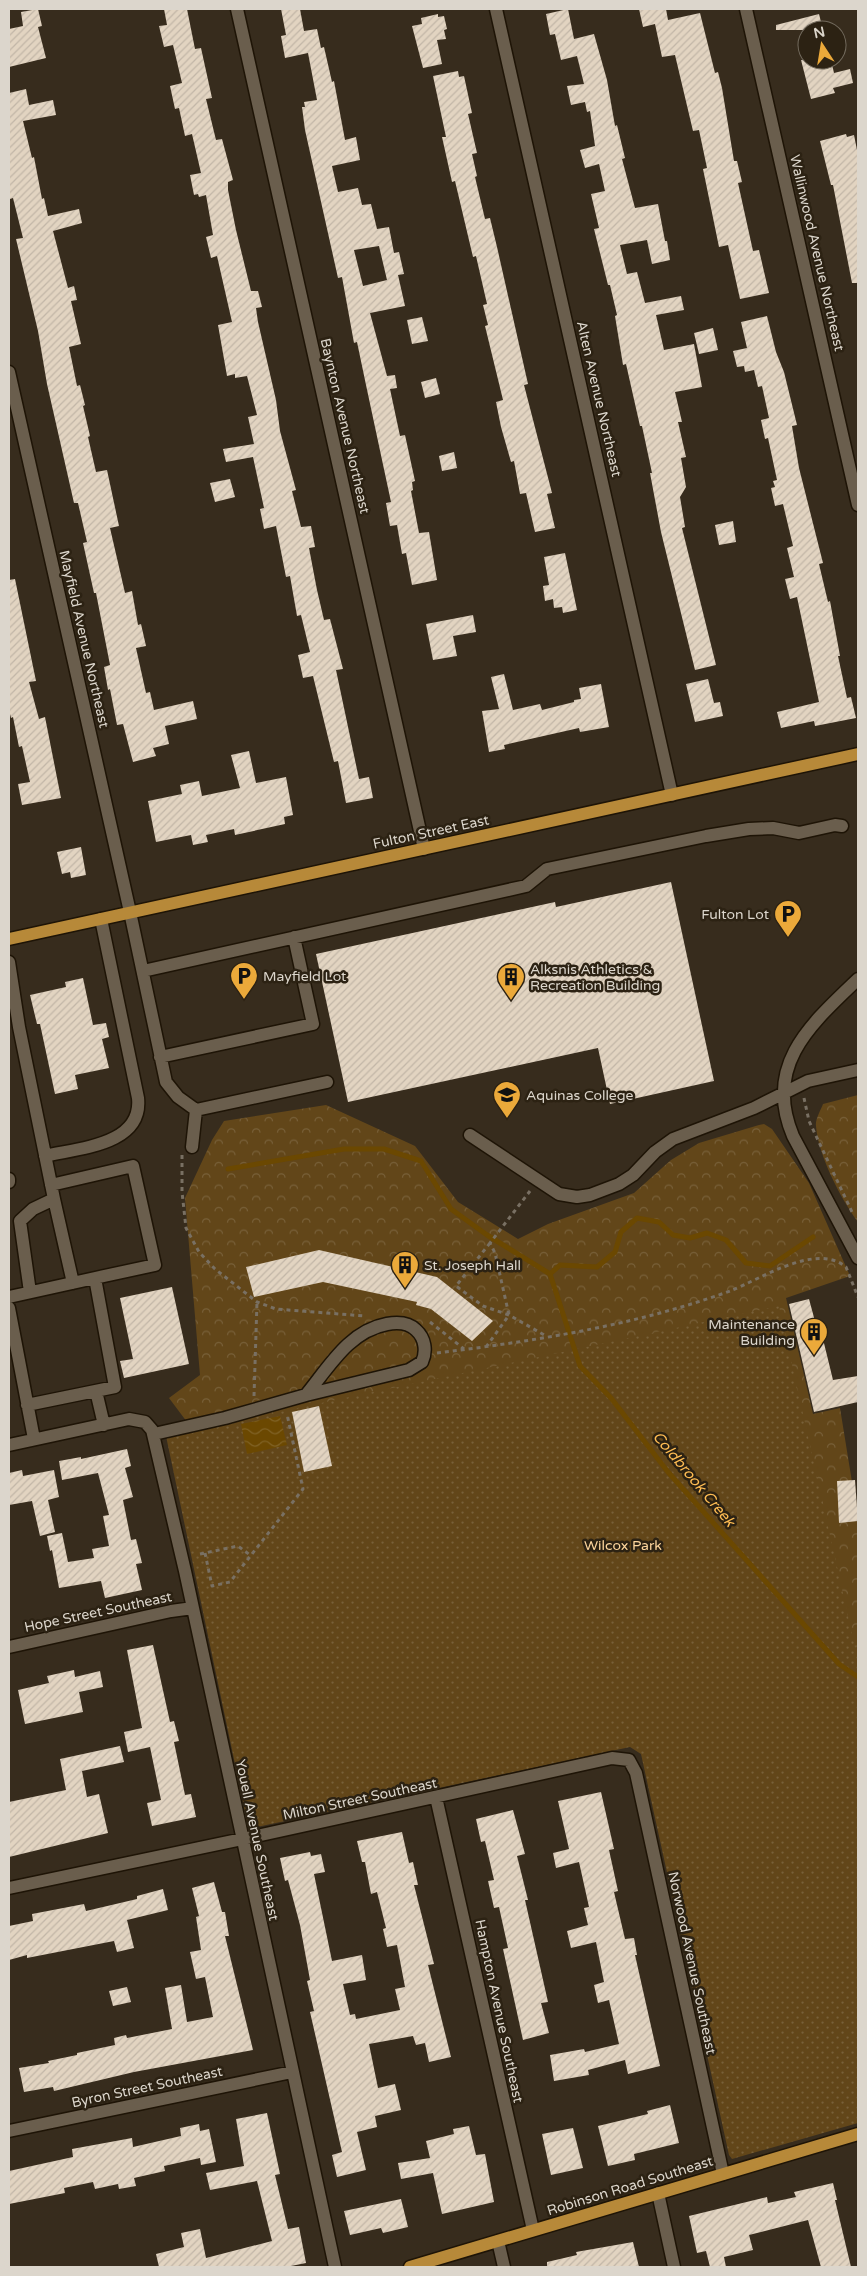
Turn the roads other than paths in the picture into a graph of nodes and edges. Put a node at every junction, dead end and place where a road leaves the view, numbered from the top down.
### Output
1 (237, 9) edge
2 (496, 9) edge
3 (746, 9) edge
4 (9, 372) edge
5 (858, 505) edge
6 (858, 754) edge
7 (672, 795) junction
8 (842, 826) dead end
9 (424, 849) junction
10 (130, 912) junction
11 (101, 919) junction
12 (294, 937) junction
13 (9, 938) edge
14 (9, 962) edge
15 (142, 971) junction
16 (858, 979) edge
17 (160, 1057) junction
18 (858, 1070) edge
19 (328, 1082) dead end
20 (782, 1095) junction
21 (196, 1110) junction
22 (470, 1135) dead end
23 (187, 1146) road end
24 (45, 1156) junction
25 (51, 1185) junction
26 (54, 1199) junction
27 (858, 1258) edge
28 (95, 1278) junction
29 (73, 1283) junction
30 (30, 1292) junction
31 (9, 1297) edge
32 (9, 1308) edge
33 (96, 1391) junction
34 (306, 1395) junction
35 (27, 1405) junction
36 (104, 1425) junction
37 (154, 1434) junction
38 (34, 1439) junction
39 (9, 1445) edge
40 (193, 1608) junction
41 (9, 1646) edge
42 (629, 1760) joint
43 (436, 1797) junction
44 (241, 1840) junction
45 (9, 1888) edge
46 (292, 2072) junction
47 (9, 2131) edge
48 (858, 2135) edge
49 (723, 2174) junction
50 (658, 2193) junction
51 (533, 2230) junction
52 (498, 2241) junction
53 (335, 2267) edge
54 (410, 2267) edge
55 (504, 2267) edge
56 (674, 2267) edge

1 - 9 street, Baynton Avenue Northeast
2 - 7 street, Alten Avenue Northeast
3 - 5 street, Wallinwood Avenue Northeast
4 - 10 street, Mayfield Avenue Northeast
6 - 7 main road, Fulton Street East
7 - 9 main road, Fulton Street East
8 - 12 street
9 - 10 main road, Fulton Street East
10 - 11 main road, Fulton Street East
10 - 15 street, Mayfield Avenue Northeast
11 - 13 main road, Fulton Street East
11 - 24 street
12 - 15 street
12 - 17 street
14 - 24 street
15 - 17 street, Mayfield Avenue Northeast
16 - 20 street
17 - 21 street, Mayfield Avenue Northeast
18 - 20 street
19 - 21 street
20 - 22 street
20 - 27 street
21 - 23 street
24 - 25 street
25 - 26 street
25 - 28 street
26 - 29 street
26 - 30 street
28 - 29 street
28 - 33 street
29 - 30 street
30 - 31 street
32 - 35 street
33 - 35 street
33 - 36 street
34 - 34 street
34 - 37 street
35 - 38 street
36 - 37 street, Youell Avenue Southeast
36 - 38 street
37 - 40 street, Youell Avenue Southeast
38 - 39 street
40 - 41 street, Hope Street Southeast
40 - 44 street, Youell Avenue Southeast
42 - 43 street, Milton Street Southeast
42 - 49 street, Norwood Avenue Southeast
43 - 44 street, Milton Street Southeast
43 - 51 street, Hampton Avenue Southeast
44 - 45 street, Milton Street Southeast
44 - 46 street, Youell Avenue Southeast
46 - 47 street, Byron Street Southeast
46 - 53 street, Youell Avenue Southeast
48 - 49 main road, Robinson Road Southeast
49 - 50 main road, Robinson Road Southeast
50 - 51 main road, Robinson Road Southeast
50 - 56 street
51 - 52 main road, Robinson Road Southeast
52 - 54 main road, Robinson Road Southeast
52 - 55 street

